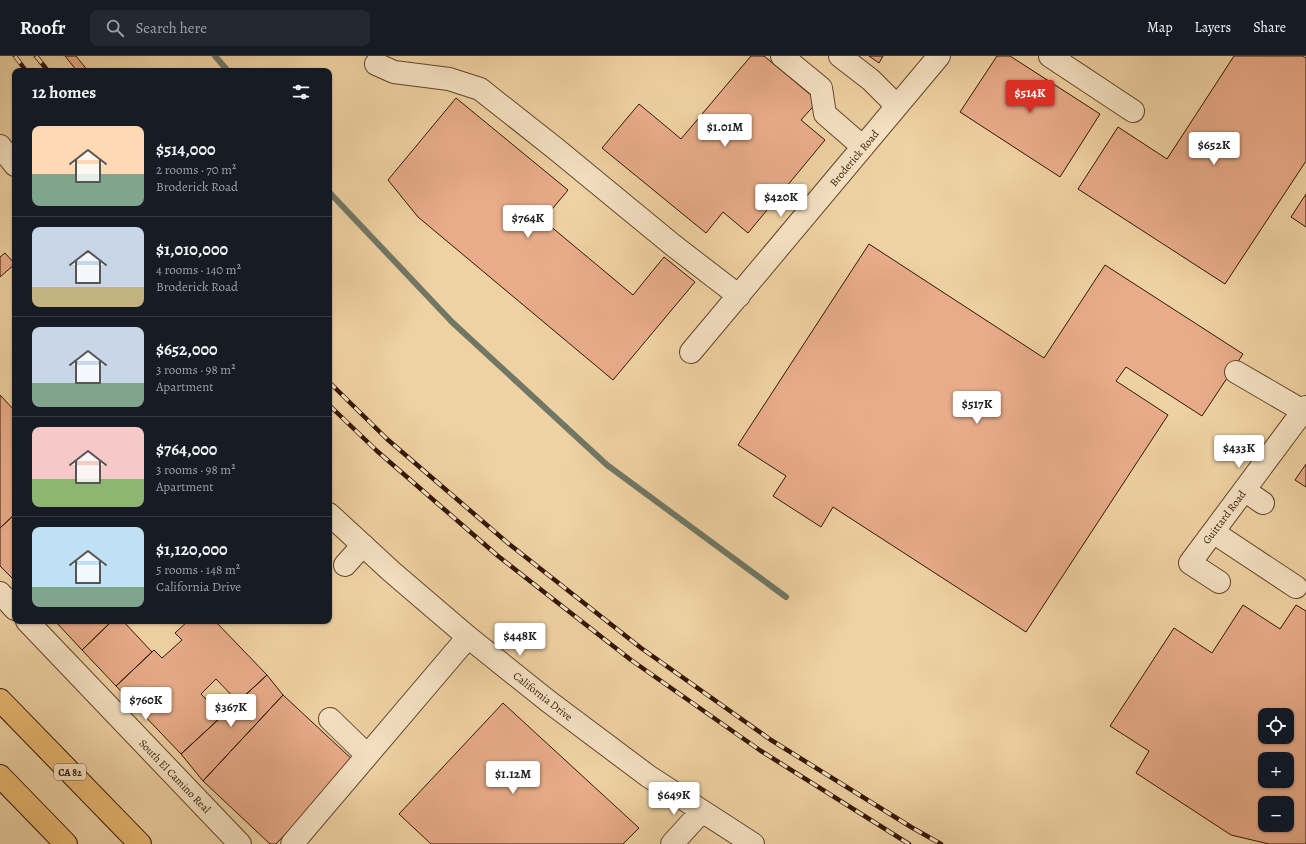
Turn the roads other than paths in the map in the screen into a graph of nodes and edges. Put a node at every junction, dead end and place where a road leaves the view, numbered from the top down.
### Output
1 (782, 56) edge
2 (840, 56) edge
3 (939, 56) edge
4 (1050, 56) edge
5 (376, 64) dead end
6 (897, 106) junction
7 (1133, 111) dead end
8 (0, 146) edge
9 (863, 147) junction
10 (12, 161) edge
11 (739, 296) junction
12 (691, 352) dead end
13 (1236, 372) dead end
14 (1304, 409) edge
15 (1244, 490) junction
16 (1263, 503) dead end
17 (332, 517) edge
18 (1212, 532) junction
19 (363, 545) junction
20 (345, 565) dead end
21 (1219, 582) dead end
22 (1296, 587) dead end
23 (0, 593) edge
24 (12, 605) edge
25 (30, 624) edge
26 (468, 637) junction
27 (0, 700) edge
28 (330, 719) dead end
29 (368, 755) junction
30 (0, 776) edge
31 (701, 812) junction
32 (66, 844) edge
33 (140, 844) edge
34 (240, 844) edge
35 (292, 844) edge
36 (672, 844) edge
37 (749, 844) edge

1 - 9 street
2 - 6 street
3 - 6 street, Broderick Road
4 - 7 street
5 - 11 street
6 - 9 street, Broderick Road
8 - 10 street
9 - 11 street, Broderick Road
11 - 12 street, Broderick Road
13 - 14 street
14 - 15 street, Guittard Road
15 - 16 street
15 - 18 street, Guittard Road
17 - 19 street, California Drive
18 - 21 street, Guittard Road
18 - 22 street
19 - 20 street
19 - 26 street, California Drive
23 - 24 street
25 - 34 street, South El Camino Real
26 - 29 street
26 - 31 street, California Drive
27 - 33 main road, CA 82
28 - 29 street
29 - 35 street
30 - 32 main road
31 - 36 street
31 - 37 street, California Drive

